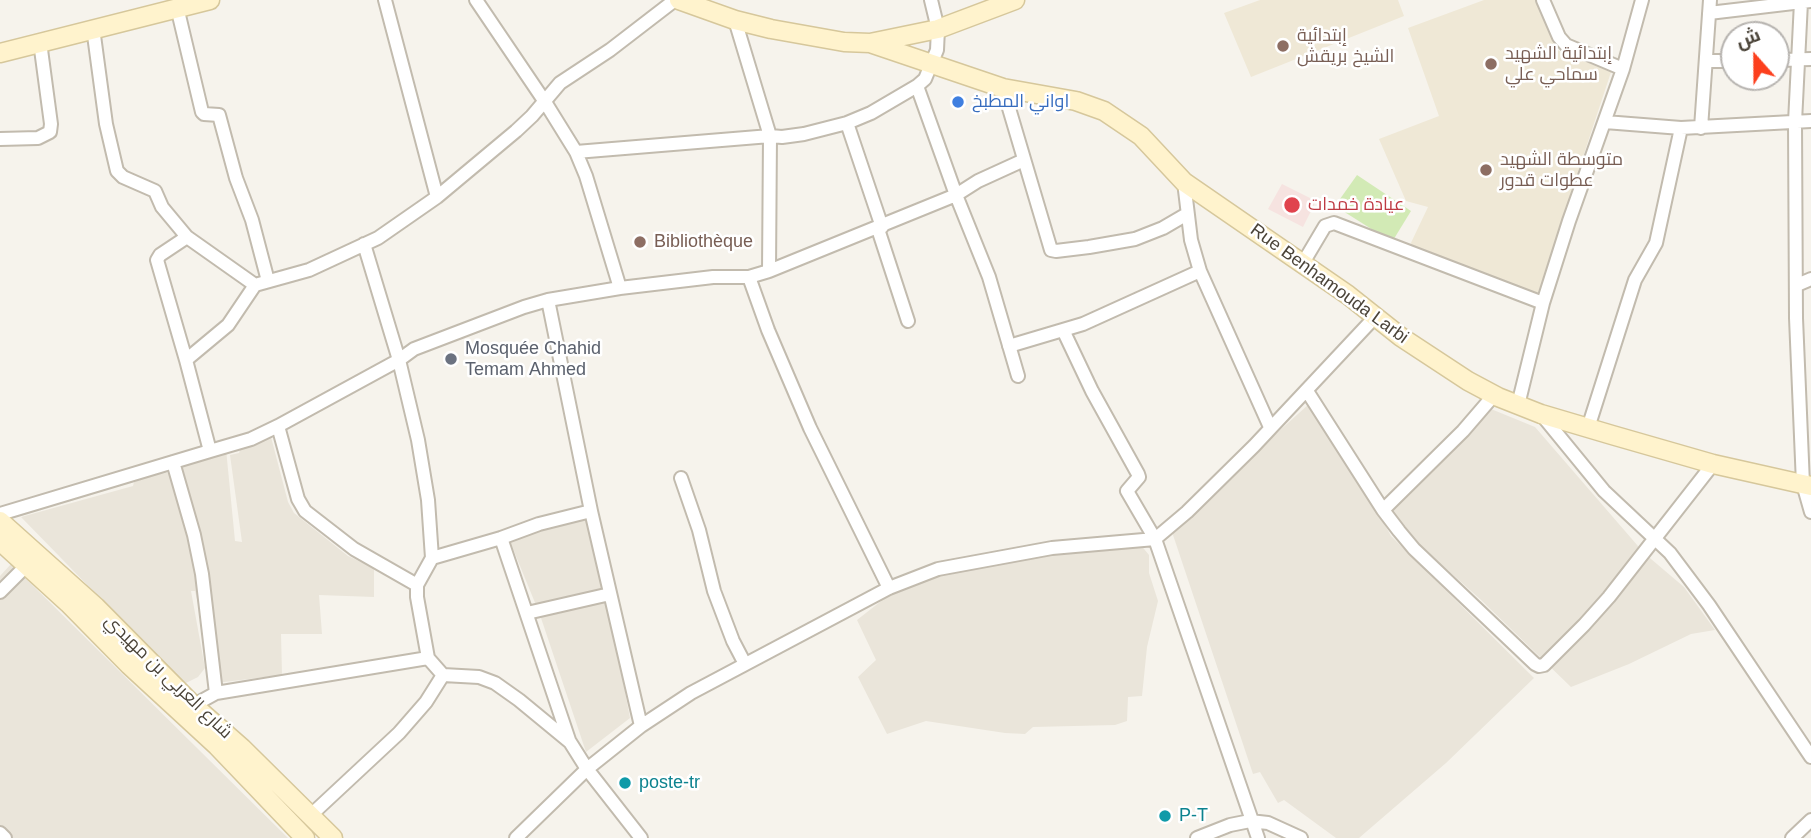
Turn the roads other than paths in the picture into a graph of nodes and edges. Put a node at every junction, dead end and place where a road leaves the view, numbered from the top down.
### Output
1 (210, 0) edge
2 (385, 0) edge
3 (476, 0) edge
4 (677, 0) edge
5 (931, 0) edge
6 (1543, 0) edge
7 (1642, 0) edge
8 (1806, 1) edge
9 (1006, 2) edge
10 (703, 5) edge
11 (177, 7) junction
12 (1709, 7) edge
13 (735, 20) junction
14 (93, 29) junction
15 (938, 29) junction
16 (40, 42) junction
17 (870, 43) junction
18 (0, 53) edge
19 (1805, 59) edge
20 (1707, 61) junction
21 (1720, 61) edge
22 (932, 64) junction
23 (1623, 69) junction
24 (917, 86) junction
25 (1003, 88) junction
26 (545, 102) junction
27 (1811, 121) edge
28 (1605, 122) junction
29 (1795, 122) junction
30 (847, 123) junction
31 (1681, 128) junction
32 (1701, 128) junction
33 (770, 136) junction
34 (0, 139) edge
35 (576, 152) junction
36 (1024, 160) junction
37 (1184, 182) junction
38 (956, 195) junction
39 (437, 197) junction
40 (1187, 214) junction
41 (880, 228) junction
42 (187, 237) junction
43 (364, 244) junction
44 (1303, 263) junction
45 (769, 271) junction
46 (1200, 271) junction
47 (749, 277) junction
48 (1811, 279) edge
49 (268, 281) junction
50 (255, 285) junction
51 (1797, 285) junction
52 (620, 288) junction
53 (548, 300) junction
54 (1543, 303) junction
55 (1375, 317) junction
56 (908, 321) dead end
57 (1063, 331) junction
58 (1009, 346) junction
59 (186, 360) junction
60 (399, 360) junction
61 (1018, 376) dead end
62 (1307, 391) junction
63 (1494, 395) junction
64 (1518, 405) junction
65 (1541, 414) junction
66 (278, 426) junction
67 (1270, 426) junction
68 (1588, 428) junction
69 (210, 451) junction
70 (173, 462) junction
71 (1713, 464) junction
72 (681, 478) dead end
73 (1807, 485) edge
74 (1383, 510) junction
75 (591, 511) junction
76 (1811, 512) edge
77 (0, 514) edge
78 (0, 521) edge
79 (501, 538) junction
80 (1155, 539) junction
81 (1656, 540) junction
82 (1, 543) edge
83 (432, 558) junction
84 (33, 559) junction
85 (417, 585) junction
86 (889, 588) junction
87 (0, 592) edge
88 (610, 594) junction
89 (527, 613) junction
90 (138, 650) junction
91 (428, 658) junction
92 (745, 664) junction
93 (129, 665) junction
94 (443, 675) junction
95 (216, 693) junction
96 (186, 709) junction
97 (641, 726) junction
98 (570, 742) junction
99 (1811, 757) edge
100 (587, 769) junction
101 (311, 815) junction
102 (1811, 820) edge
103 (1251, 821) junction
104 (0, 833) edge
105 (5, 838) edge
106 (305, 838) edge
107 (333, 838) edge
108 (516, 838) edge
109 (641, 838) edge
110 (1197, 838) edge
111 (1258, 838) edge
112 (1301, 838) edge
113 (1792, 838) edge

1 - 11 street
2 - 39 street
3 - 26 street
4 - 10 street
4 - 26 street
5 - 15 street
6 - 23 street
7 - 23 street
8 - 12 street
8 - 19 street
9 - 15 street
10 - 13 street
11 - 14 street
11 - 49 street
12 - 20 street
13 - 17 street
13 - 33 street
14 - 16 street
14 - 42 street
15 - 17 street
15 - 22 street
16 - 18 street
16 - 34 street
17 - 22 street, Rue Benhamouda Larbi
19 - 29 street
20 - 21 street
20 - 32 street
22 - 24 street
22 - 25 street, Rue Benhamouda Larbi
23 - 28 street
24 - 30 street
24 - 38 street
25 - 36 street
25 - 37 street, Rue Benhamouda Larbi
26 - 35 street
26 - 39 street
27 - 29 street
28 - 31 street
28 - 54 street
29 - 32 street
29 - 51 street
30 - 33 street
30 - 41 street
31 - 32 street
31 - 68 street
33 - 35 street
33 - 45 street
35 - 52 street
36 - 38 street
36 - 40 street
37 - 40 street
37 - 44 street, Rue Benhamouda Larbi
38 - 41 street
38 - 58 street
39 - 43 street
40 - 46 street
41 - 45 street
41 - 56 street
42 - 50 street
42 - 59 street
43 - 49 street
43 - 60 street
44 - 54 street
44 - 55 street, Rue Benhamouda Larbi
45 - 47 street
46 - 57 street
46 - 67 street
47 - 52 street
47 - 86 street
48 - 51 street
49 - 50 street
50 - 59 street
51 - 73 street
52 - 53 street
53 - 60 street
53 - 75 street
54 - 64 street
55 - 62 street
55 - 63 street, Rue Benhamouda Larbi
57 - 58 street
57 - 80 street
58 - 61 street
59 - 69 street
60 - 66 street
60 - 83 street
62 - 67 street
62 - 74 street
63 - 64 street, Rue Benhamouda Larbi
63 - 74 street
64 - 65 street, Rue Benhamouda Larbi
65 - 68 street, Rue Benhamouda Larbi
65 - 81 street
66 - 69 street
66 - 85 street
67 - 80 street
68 - 71 street, Rue Benhamouda Larbi
69 - 70 street
70 - 77 street
70 - 95 street
71 - 73 street, Rue Benhamouda Larbi
71 - 81 street
72 - 92 street
73 - 76 street
74 - 81 street
75 - 79 street
75 - 88 street
78 - 84 street, شارع العربي بن مهيدي
79 - 83 street
79 - 89 street
80 - 86 street
80 - 103 street
81 - 99 street
82 - 84 street
83 - 85 street
84 - 87 street
84 - 90 street, شارع العربي بن مهيدي
84 - 93 street
85 - 91 street
86 - 92 street
88 - 89 street
88 - 97 street
89 - 98 street
90 - 93 street
90 - 96 street, شارع العربي بن مهيدي
91 - 94 street
91 - 95 street
92 - 97 street
93 - 96 street
94 - 98 street
94 - 101 street
95 - 96 street
96 - 101 street, شارع العربي بن مهيدي
96 - 106 street
97 - 100 street
98 - 100 street
100 - 108 street
100 - 109 street
101 - 107 street, شارع العربي بن مهيدي
102 - 113 street
103 - 110 street
103 - 111 street
103 - 112 street
104 - 105 street

